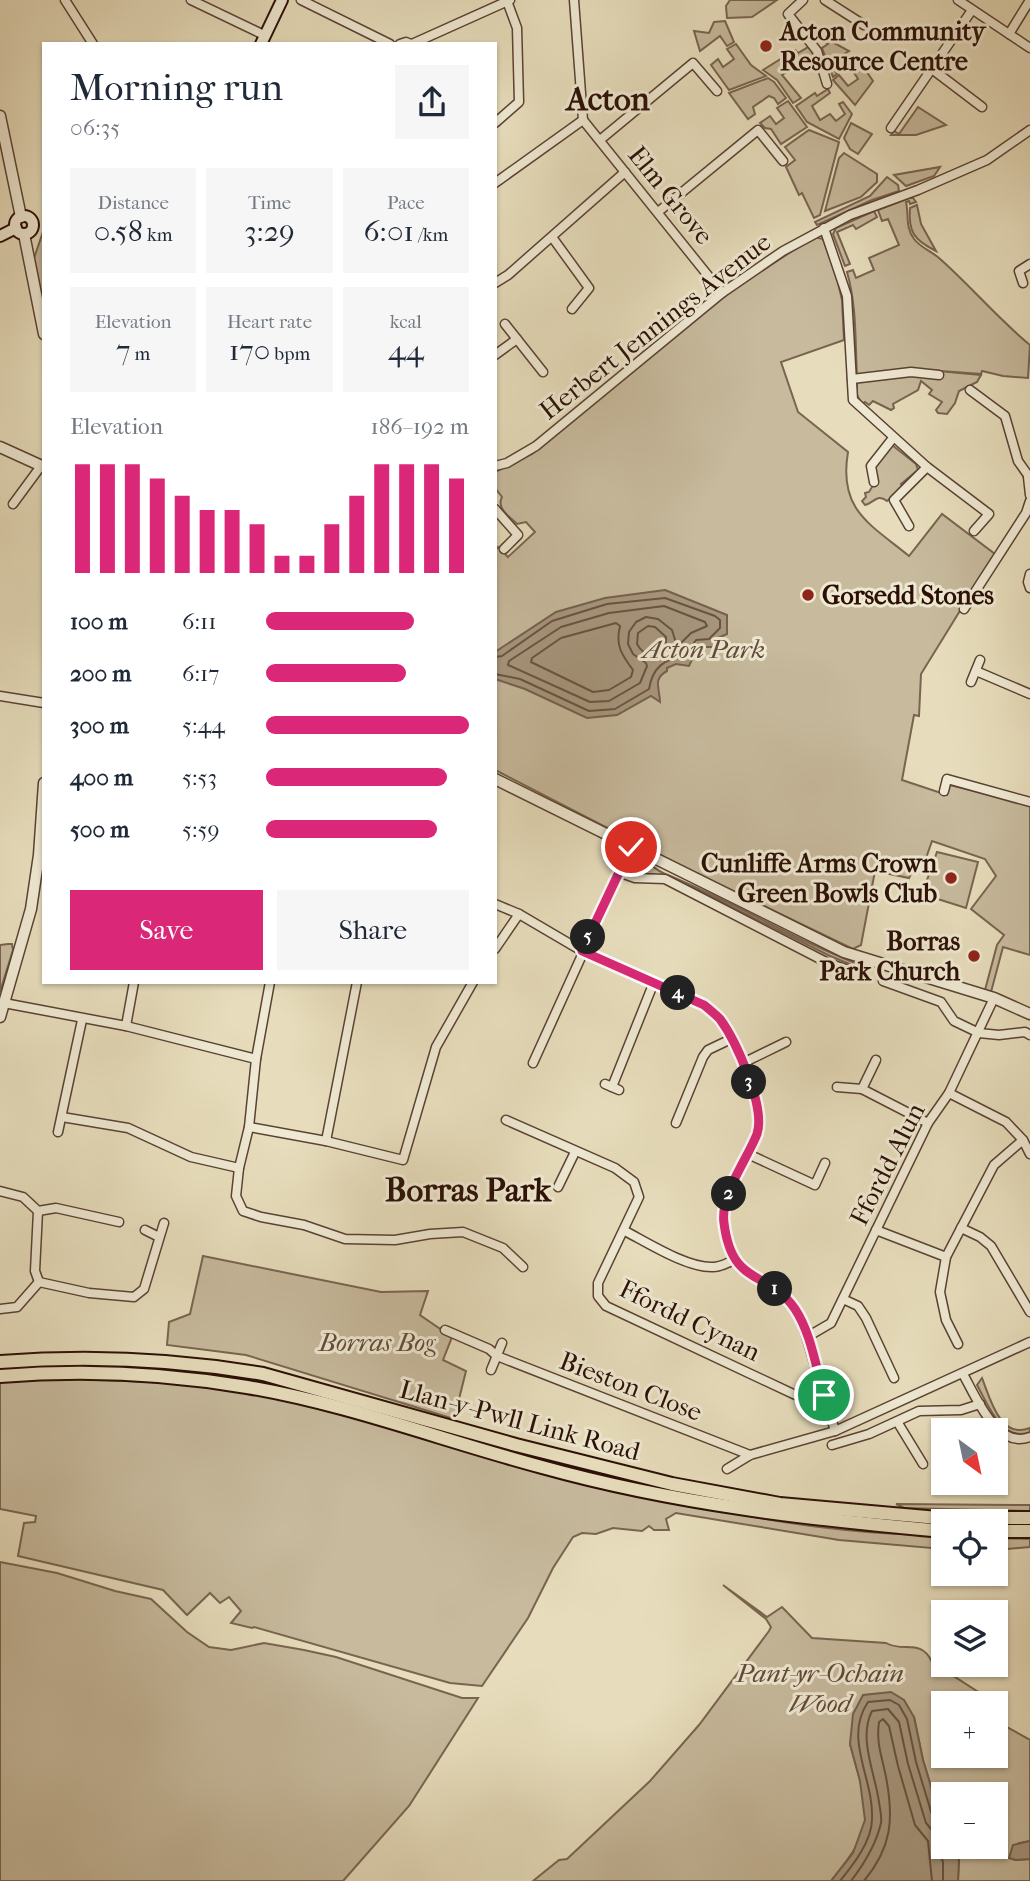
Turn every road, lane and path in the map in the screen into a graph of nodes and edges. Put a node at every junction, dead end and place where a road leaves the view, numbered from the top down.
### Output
1 (65, 0) edge
2 (191, 0) edge
3 (282, 0) edge
4 (300, 0) edge
5 (574, 0) edge
6 (803, 0) edge
7 (825, 0) edge
8 (958, 0) edge
9 (1030, 0) edge
10 (508, 1) edge
11 (972, 10) junction
12 (864, 24) dead end
13 (1009, 34) junction
14 (263, 40) edge
15 (92, 42) edge
16 (386, 42) edge
17 (416, 42) edge
18 (1030, 48) edge
19 (932, 69) junction
20 (827, 84) dead end
21 (717, 91) dead end
22 (982, 107) dead end
23 (0, 116) edge
24 (583, 120) junction
25 (497, 121) edge
26 (891, 128) dead end
27 (1030, 131) edge
28 (600, 141) junction
29 (783, 161) dead end
30 (625, 172) junction
31 (497, 182) edge
32 (658, 212) junction
33 (21, 217) junction
34 (42, 218) edge
35 (33, 223) junction
36 (824, 228) junction
37 (20, 231) junction
38 (0, 236) edge
39 (552, 237) junction
40 (1030, 264) edge
41 (497, 281) edge
42 (1023, 283) dead end
43 (722, 293) junction
44 (572, 309) dead end
45 (505, 324) dead end
46 (42, 325) edge
47 (517, 339) junction
48 (497, 354) edge
49 (543, 372) dead end
50 (939, 375) dead end
51 (852, 379) junction
52 (970, 390) dead end
53 (893, 438) junction
54 (0, 447) edge
55 (42, 466) edge
56 (497, 466) edge
57 (927, 467) junction
58 (1029, 478) edge
59 (874, 482) dead end
60 (1030, 495) edge
61 (1030, 501) edge
62 (13, 505) dead end
63 (497, 511) edge
64 (909, 526) dead end
65 (974, 531) dead end
66 (504, 549) dead end
67 (1030, 574) edge
68 (1030, 588) edge
69 (964, 608) dead end
70 (980, 660) dead end
71 (976, 671) junction
72 (971, 682) dead end
73 (1030, 694) edge
74 (0, 696) edge
75 (42, 703) edge
76 (950, 769) dead end
77 (947, 779) junction
78 (497, 780) edge
79 (944, 791) dead end
80 (1030, 802) edge
81 (42, 823) edge
82 (631, 847) junction
83 (618, 872) junction
84 (497, 905) edge
85 (519, 914) junction
86 (497, 946) edge
87 (582, 951) junction
88 (859, 974) dead end
89 (883, 981) dead end
90 (654, 982) junction
91 (134, 984) edge
92 (270, 984) edge
93 (357, 984) edge
94 (471, 984) edge
95 (994, 998) junction
96 (4, 1003) junction
97 (1030, 1014) edge
98 (0, 1017) edge
99 (82, 1020) junction
100 (126, 1026) junction
101 (979, 1033) junction
102 (1030, 1035) edge
103 (731, 1039) junction
104 (786, 1042) dead end
105 (256, 1059) junction
106 (876, 1060) dead end
107 (533, 1062) dead end
108 (743, 1063) junction
109 (612, 1087) dead end
110 (837, 1087) dead end
111 (862, 1089) junction
112 (949, 1094) junction
113 (62, 1117) junction
114 (506, 1120) dead end
115 (676, 1123) dead end
116 (928, 1123) junction
117 (249, 1127) junction
118 (58, 1132) dead end
119 (1023, 1140) junction
120 (326, 1142) junction
121 (575, 1152) junction
122 (748, 1154) junction
123 (1030, 1154) edge
124 (825, 1163) dead end
125 (239, 1168) junction
126 (558, 1187) dead end
127 (0, 1191) edge
128 (38, 1211) junction
129 (119, 1222) dead end
130 (164, 1223) dead end
131 (961, 1228) junction
132 (145, 1230) dead end
133 (876, 1230) junction
134 (625, 1231) junction
135 (159, 1237) junction
136 (946, 1257) junction
137 (734, 1260) junction
138 (523, 1267) dead end
139 (39, 1282) junction
140 (842, 1299) junction
141 (0, 1309) edge
142 (1030, 1312) edge
143 (445, 1329) dead end
144 (807, 1337) junction
145 (1030, 1342) edge
146 (502, 1343) dead end
147 (958, 1344) dead end
148 (497, 1356) junction
149 (0, 1362) edge
150 (491, 1370) dead end
151 (963, 1374) junction
152 (0, 1376) edge
153 (894, 1378) dead end
154 (824, 1395) junction
155 (979, 1404) junction
156 (898, 1423) junction
157 (835, 1431) junction
158 (1030, 1437) edge
159 (832, 1445) dead end
160 (750, 1455) junction
161 (918, 1461) dead end
162 (727, 1469) dead end
163 (1030, 1518) edge
164 (931, 1530) edge
165 (1008, 1531) edge
166 (1030, 1531) edge

1 - 15 street
2 - 14 street
3 - 14 main road
4 - 16 street
5 - 24 street
6 - 20 street
7 - 12 street
8 - 11 street
9 - 13 street
10 - 17 street
10 - 25 street
11 - 13 street
11 - 19 street
13 - 18 street
19 - 22 street
19 - 26 street
21 - 28 street
23 - 33 street
24 - 28 street, Elm Grove
24 - 31 street
27 - 36 street, Herbert Jennings Avenue
28 - 30 street, Elm Grove
29 - 32 street
30 - 32 street, Elm Grove
30 - 39 street
32 - 43 street, Elm Grove
33 - 35 main road
33 - 37 main road
34 - 35 main road
35 - 37 main road
36 - 43 street, Herbert Jennings Avenue
36 - 51 street
37 - 38 main road
37 - 46 street
39 - 41 street
39 - 44 street
40 - 42 street
43 - 56 street, Herbert Jennings Avenue
45 - 47 street
47 - 48 street
47 - 49 street
50 - 51 street
51 - 53 street
52 - 58 street
53 - 57 street
53 - 59 street
54 - 55 street
55 - 62 street
57 - 64 street
57 - 65 street
58 - 60 street
61 - 69 street
63 - 66 street
67 - 68 street
70 - 71 street
71 - 72 street
71 - 73 street
74 - 75 street
76 - 77 street
77 - 79 street
77 - 80 street
78 - 82 street
81 - 96 street
82 - 83 street
82 - 95 street
83 - 87 street
83 - 88 street
84 - 85 street
85 - 86 street
85 - 87 street
87 - 90 street
87 - 107 street
89 - 101 street
90 - 103 street
90 - 109 street
91 - 100 street
92 - 105 street
93 - 120 street
94 - 120 street
95 - 97 street
95 - 101 street, Ffordd Alun
96 - 98 street
96 - 99 street
99 - 100 street
99 - 113 street
100 - 105 street
101 - 102 street
101 - 112 street, Ffordd Alun
103 - 108 street
103 - 115 street
104 - 108 street
105 - 117 street
106 - 111 street
108 - 122 street
110 - 111 street
111 - 116 street
112 - 116 street, Ffordd Alun
112 - 119 street
113 - 118 street
113 - 125 street
114 - 121 street, Ffordd Cynan
116 - 133 street, Ffordd Alun
117 - 120 street
117 - 125 street
119 - 123 street
119 - 131 street
121 - 126 street
121 - 134 street, Ffordd Cynan
122 - 124 street
122 - 137 street
125 - 138 street
127 - 128 street
128 - 129 street
128 - 139 street
130 - 135 street
131 - 136 street
131 - 142 street
132 - 135 street
133 - 136 street
133 - 140 street, Ffordd Alun
134 - 137 street
134 - 154 street, Ffordd Cynan
135 - 139 street
136 - 147 street
137 - 144 street
139 - 141 street
140 - 144 street, Ffordd Alun
140 - 153 street
143 - 148 street, Bieston Close
144 - 154 street
145 - 151 street
146 - 148 street
148 - 150 street
148 - 160 street, Bieston Close
149 - 163 highway, Llan-y-Pwll Link Road
151 - 155 street
151 - 157 street
152 - 164 highway, Llan-y-Pwll Link Road
154 - 157 street
155 - 156 street
155 - 158 street
156 - 159 street
156 - 161 street
157 - 160 street
160 - 162 street
165 - 166 highway

